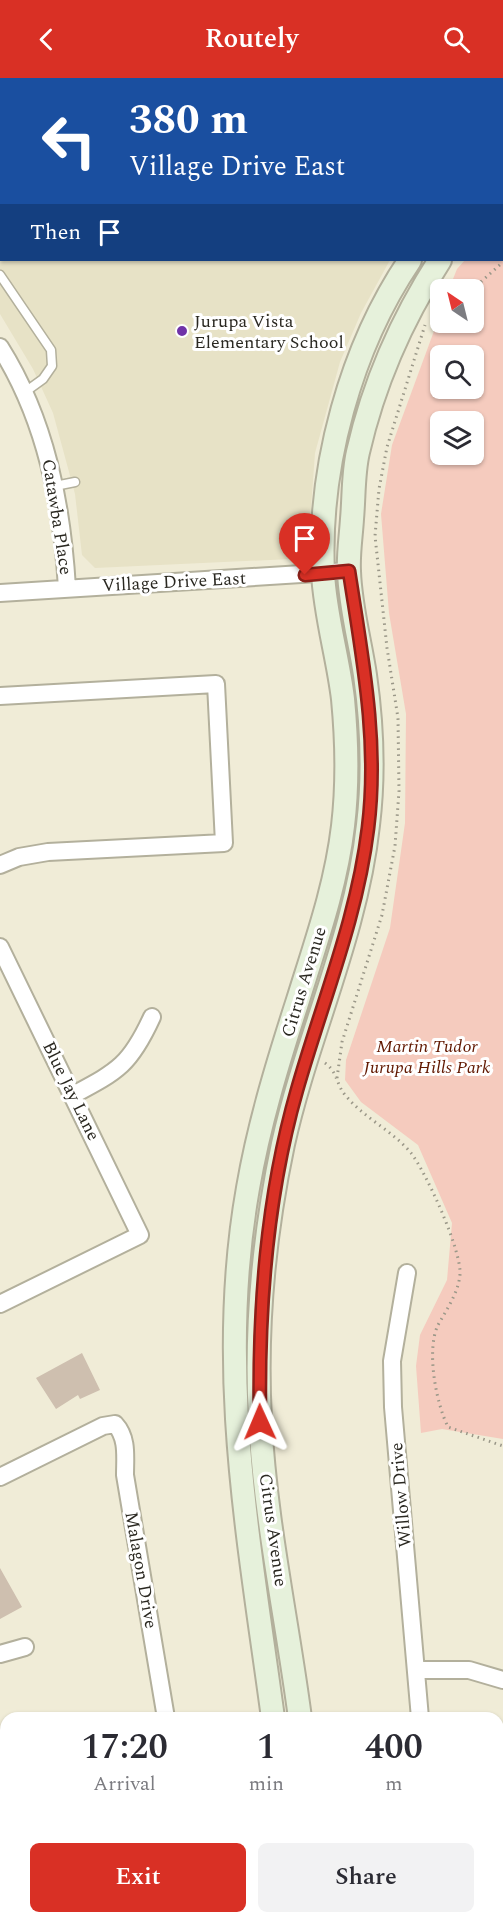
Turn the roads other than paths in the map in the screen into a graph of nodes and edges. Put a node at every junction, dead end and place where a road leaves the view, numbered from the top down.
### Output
1 (409, 261) edge
2 (439, 261) edge
3 (0, 275) edge
4 (0, 347) edge
5 (25, 392) junction
6 (75, 482) dead end
7 (55, 486) junction
8 (349, 571) junction
9 (323, 574) junction
10 (67, 588) junction
11 (0, 592) edge
12 (0, 696) edge
13 (0, 865) edge
14 (0, 947) edge
15 (152, 1017) dead end
16 (73, 1095) junction
17 (407, 1273) dead end
18 (0, 1304) edge
19 (0, 1477) edge
20 (25, 1647) dead end
21 (0, 1654) edge
22 (416, 1670) junction
23 (503, 1680) edge
24 (165, 1712) edge
25 (272, 1712) edge
26 (299, 1712) edge
27 (420, 1712) edge

1 - 9 street, Citrus Avenue
2 - 8 street, Citrus Avenue
3 - 5 lane
4 - 5 street, Catawba Place
5 - 7 street, Catawba Place
6 - 7 lane
7 - 10 street, Catawba Place
8 - 9 street, Village Drive East
8 - 26 street, Citrus Avenue
9 - 10 street, Village Drive East
9 - 25 street, Citrus Avenue
10 - 11 street, Village Drive East
12 - 13 street
14 - 16 street, Blue Jay Lane
15 - 16 street
16 - 18 street, Blue Jay Lane
17 - 22 street, Willow Drive
19 - 24 street, Malagon Drive
20 - 21 street
22 - 23 street
22 - 27 street, Willow Drive

